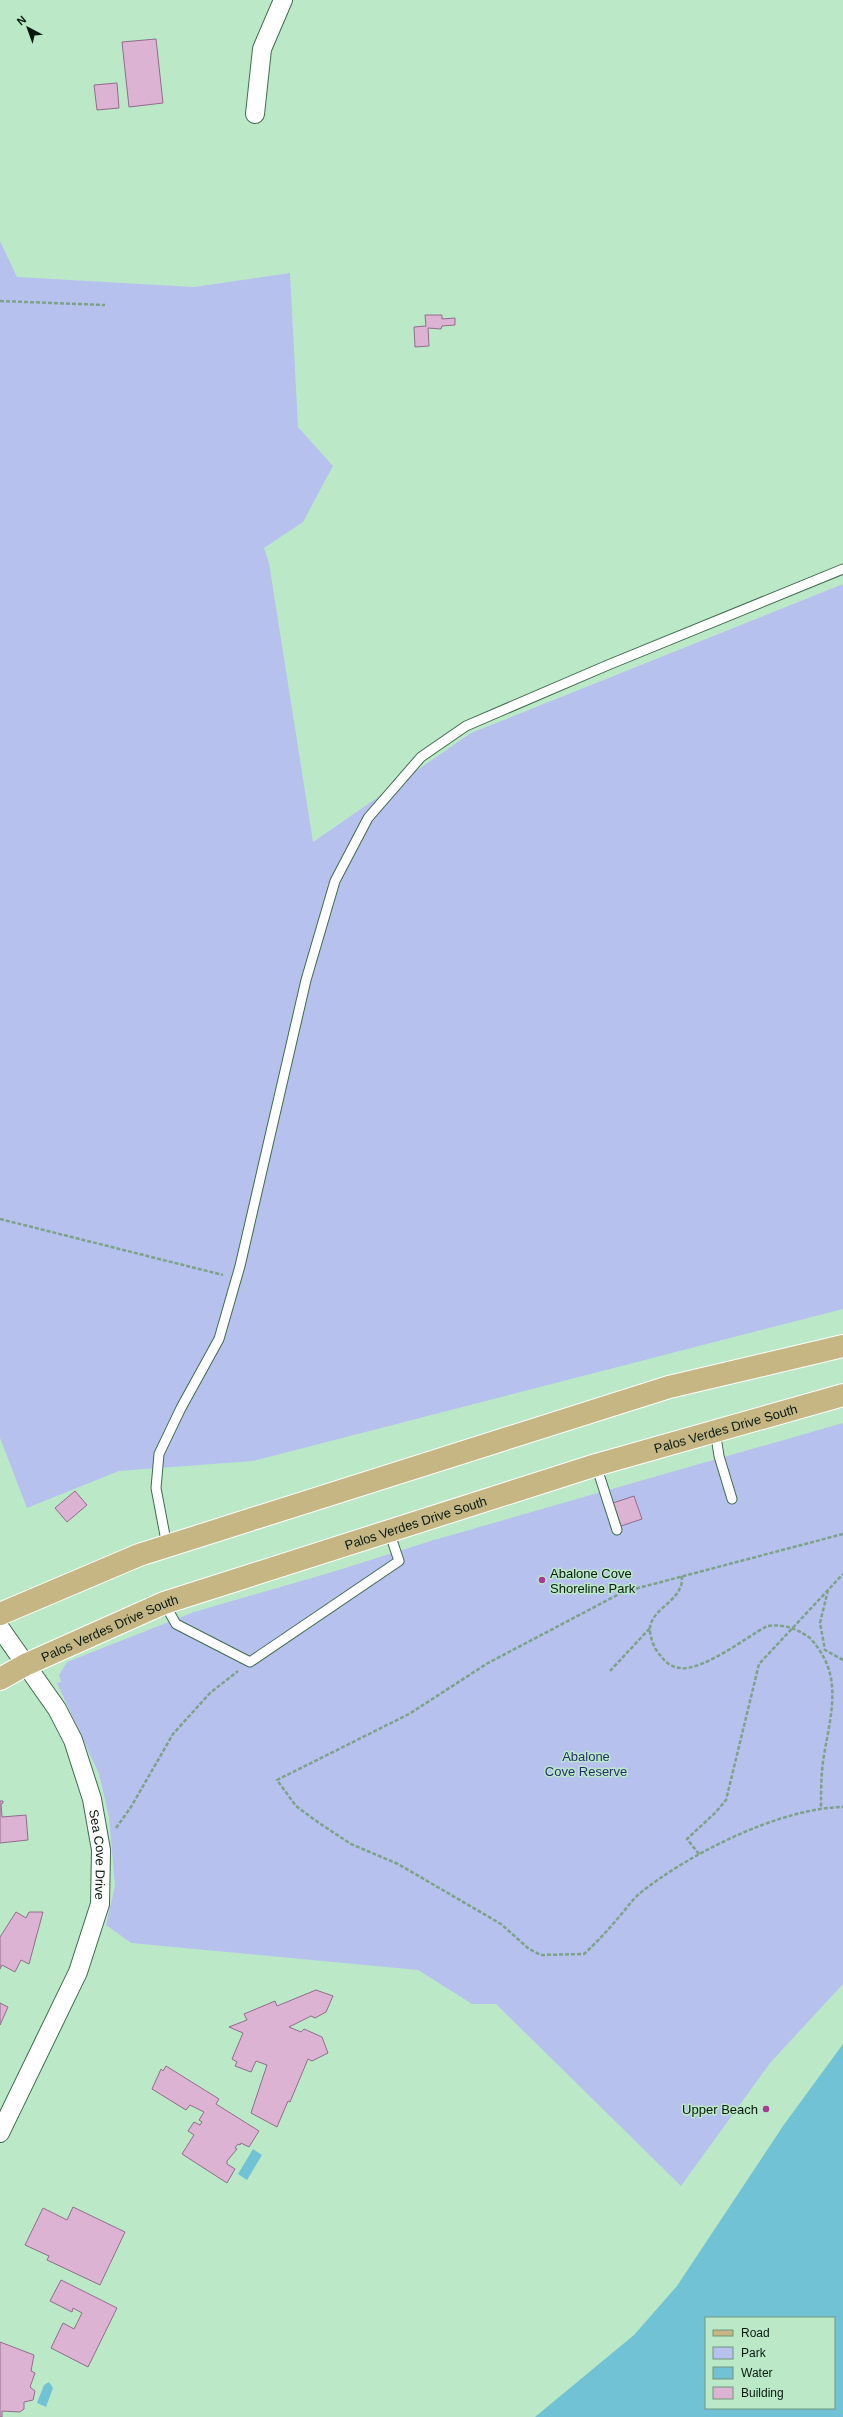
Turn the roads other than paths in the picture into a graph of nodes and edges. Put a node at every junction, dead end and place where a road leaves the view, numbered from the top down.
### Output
1 (283, 0) edge
2 (255, 114) dead end
3 (843, 569) edge
4 (843, 1346) edge
5 (843, 1396) edge
6 (715, 1430) junction
7 (596, 1465) junction
8 (732, 1499) dead end
9 (388, 1530) junction
10 (617, 1530) dead end
11 (167, 1546) junction
12 (164, 1603) junction
13 (0, 1614) edge
14 (0, 1628) edge
15 (25, 1665) junction
16 (0, 1679) edge
17 (0, 2133) edge

1 - 2 street
3 - 11 lane
4 - 11 main road
5 - 6 main road, Palos Verdes Drive South
6 - 7 main road, Palos Verdes Drive South
6 - 8 lane
7 - 9 main road, Palos Verdes Drive South
7 - 10 lane
9 - 12 main road, Palos Verdes Drive South
9 - 12 lane
11 - 13 main road
12 - 15 main road, Palos Verdes Drive South
14 - 15 street, Sea Cove Drive
15 - 16 main road, Palos Verdes Drive South
15 - 17 street, Sea Cove Drive

